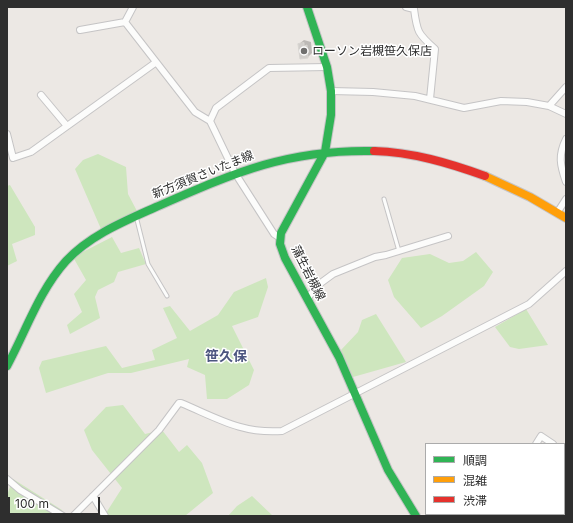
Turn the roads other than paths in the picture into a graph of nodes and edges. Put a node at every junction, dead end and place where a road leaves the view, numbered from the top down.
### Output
1 (133, 7) edge
2 (307, 7) edge
3 (406, 7) edge
4 (125, 22) junction
5 (80, 30) dead end
6 (156, 63) junction
7 (327, 67) junction
8 (566, 88) edge
9 (331, 91) junction
10 (41, 95) dead end
11 (430, 99) junction
12 (549, 106) junction
13 (566, 114) edge
14 (210, 121) junction
15 (67, 126) junction
16 (7, 134) edge
17 (566, 139) edge
18 (325, 152) junction
19 (235, 173) junction
20 (566, 182) edge
21 (384, 199) dead end
22 (566, 199) edge
23 (557, 213) junction
24 (136, 216) junction
25 (566, 218) edge
26 (448, 236) dead end
27 (280, 238) junction
28 (399, 251) junction
29 (566, 271) edge
30 (167, 296) dead end
31 (308, 299) junction
32 (7, 366) edge
33 (355, 392) junction
34 (537, 443) edge
35 (552, 443) edge
36 (7, 479) edge
37 (93, 496) junction
38 (63, 516) edge
39 (73, 516) edge
40 (106, 516) edge
41 (416, 516) edge

1 - 4 street
2 - 7 main road, 蒲生岩槻線
3 - 11 street
4 - 5 street
4 - 6 street
6 - 14 street
6 - 15 street
7 - 9 main road, 蒲生岩槻線
7 - 14 street
8 - 12 street
9 - 11 street
9 - 18 main road, 蒲生岩槻線
10 - 15 street
11 - 12 street
12 - 13 street
14 - 19 street
15 - 16 street
17 - 20 street
18 - 19 main road, 新方須賀さいたま線
18 - 23 main road, 新方須賀さいたま線
18 - 27 main road, 蒲生岩槻線
19 - 24 main road, 新方須賀さいたま線
19 - 27 street
21 - 28 lane
22 - 23 street
23 - 25 main road, 新方須賀さいたま線
24 - 30 lane
24 - 32 main road, 新方須賀さいたま線
26 - 28 street
27 - 31 main road, 蒲生岩槻線
28 - 31 street
29 - 33 street
31 - 33 main road, 蒲生岩槻線
33 - 37 street
33 - 41 main road, 蒲生岩槻線
34 - 35 street
36 - 38 street
37 - 39 street
37 - 40 street

